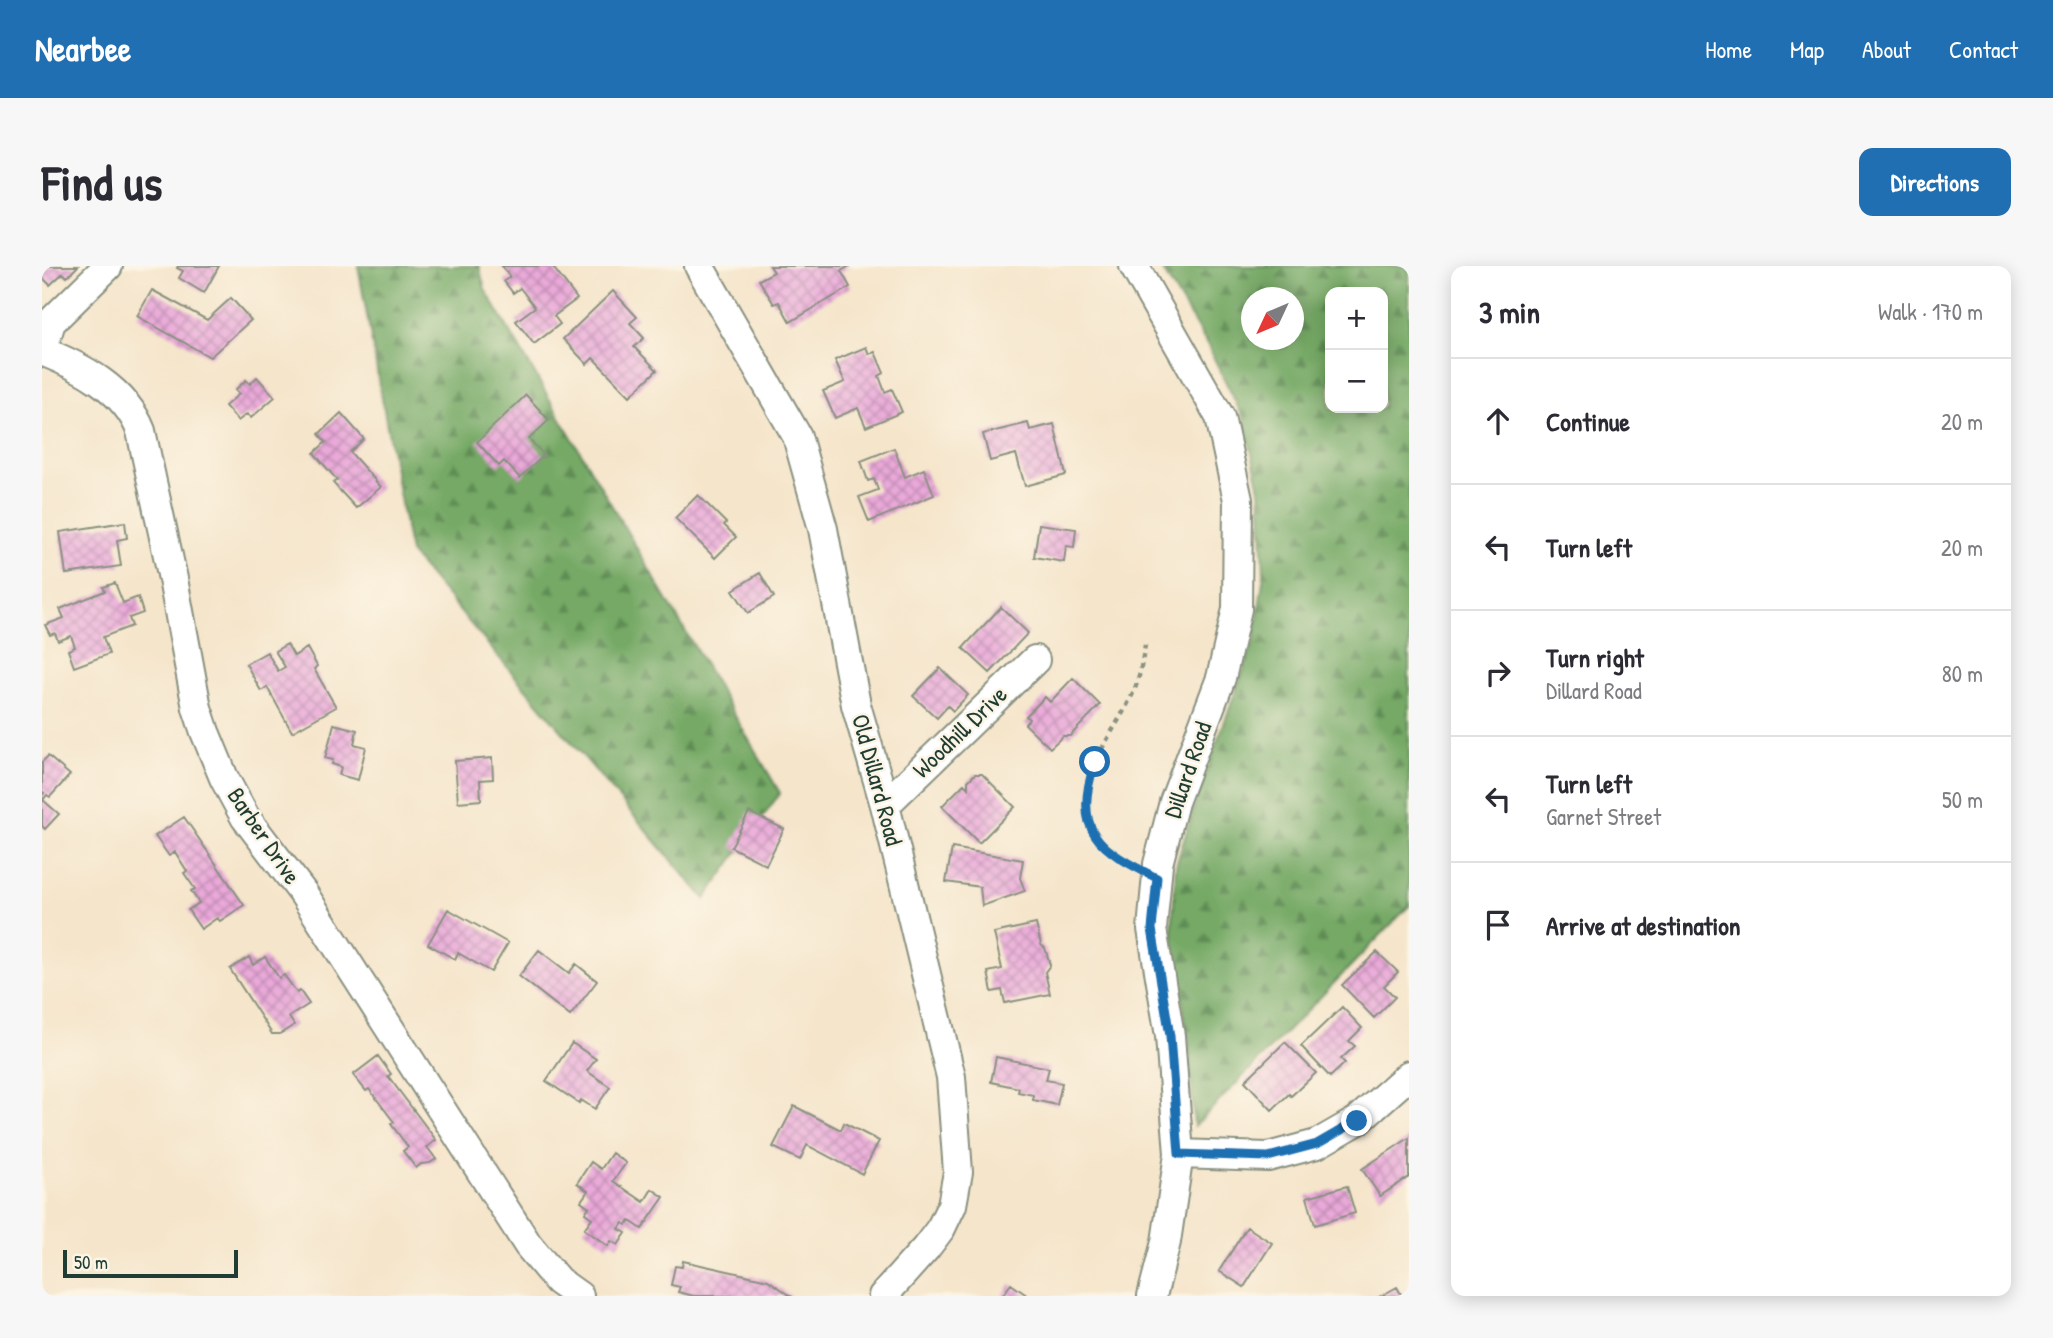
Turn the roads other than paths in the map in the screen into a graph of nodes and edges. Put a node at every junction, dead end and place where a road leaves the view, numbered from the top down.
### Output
1 (108, 266) edge
2 (1134, 266) edge
3 (702, 267) edge
4 (42, 351) edge
5 (1035, 660) dead end
6 (886, 805) junction
7 (1409, 1075) edge
8 (1179, 1154) junction
9 (579, 1296) edge
10 (883, 1296) edge
11 (1152, 1296) edge

1 - 4 street
2 - 8 street, Dillard Road
3 - 6 street, Old Dillard Road
4 - 9 street, Barber Drive
5 - 6 street, Woodhill Drive
6 - 10 street, Old Dillard Road
7 - 8 street
8 - 11 street, Dillard Road

